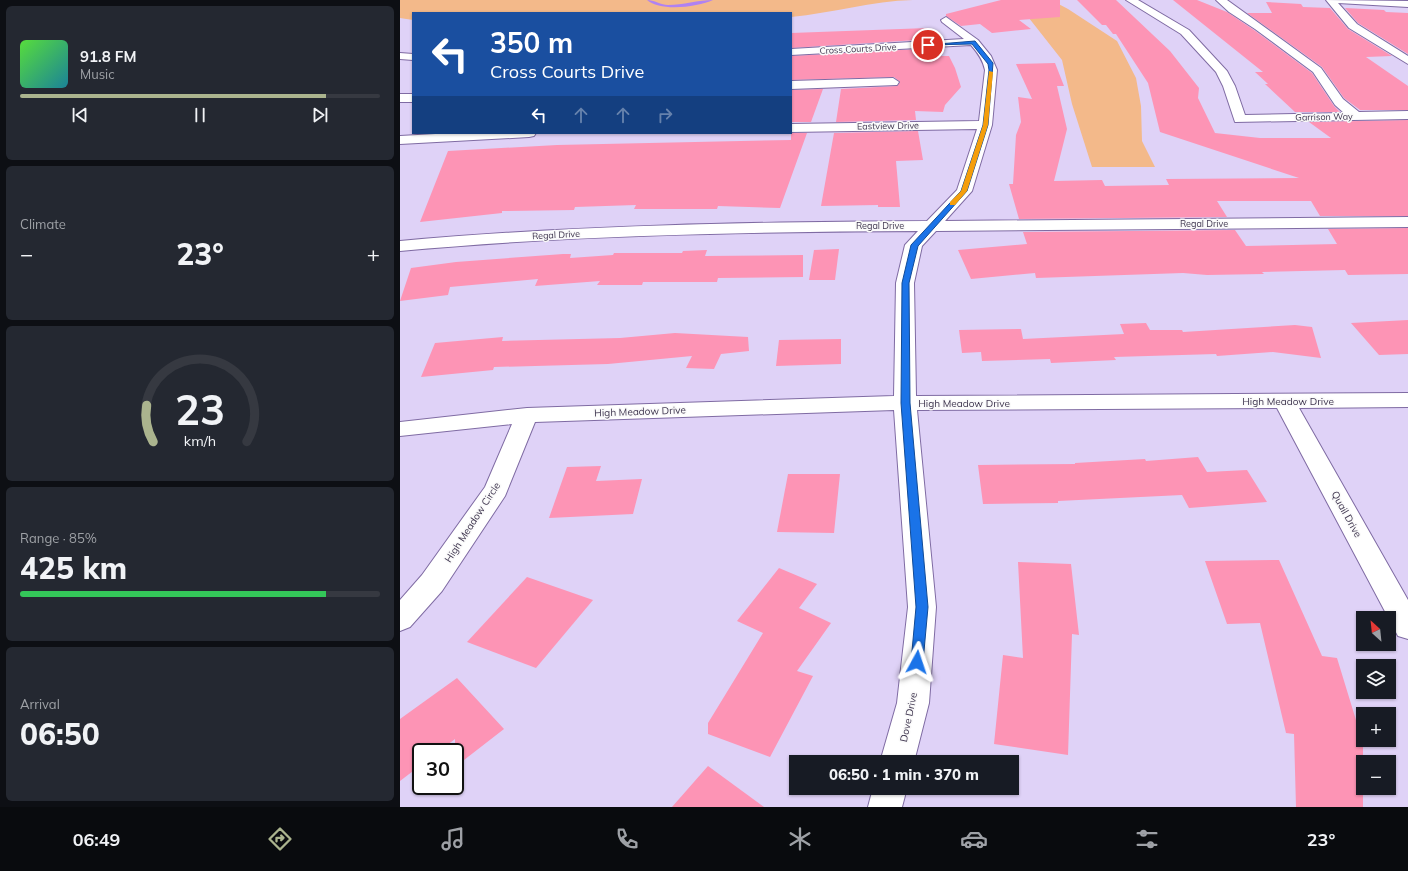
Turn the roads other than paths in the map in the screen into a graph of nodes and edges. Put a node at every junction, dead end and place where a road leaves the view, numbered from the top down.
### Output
1 (1131, 0) edge
2 (1221, 0) edge
3 (1331, 0) edge
4 (1339, 0) edge
5 (1408, 4) edge
6 (946, 20) dead end
7 (974, 42) junction
8 (792, 52) edge
9 (1408, 61) edge
10 (893, 82) dead end
11 (792, 85) edge
12 (400, 98) edge
13 (412, 98) edge
14 (1408, 115) edge
15 (1357, 117) junction
16 (986, 125) junction
17 (792, 128) edge
18 (511, 134) edge
19 (400, 140) edge
20 (1408, 222) edge
21 (932, 226) junction
22 (400, 246) edge
23 (1408, 400) edge
24 (1284, 401) junction
25 (905, 403) junction
26 (527, 415) junction
27 (400, 429) edge
28 (400, 619) edge
29 (1408, 626) edge
30 (899, 755) edge
31 (888, 795) edge
32 (885, 807) edge

1 - 15 street, Garrison Way
2 - 15 street
3 - 9 street
4 - 5 street
6 - 7 street, Dove Drive
7 - 8 street, Cross Courts Drive
7 - 16 street, Dove Drive
10 - 11 street
12 - 13 street
14 - 15 street, Garrison Way
16 - 17 street, Eastview Drive
16 - 21 street, Dove Drive
18 - 19 street
20 - 21 street, Regal Drive
21 - 22 street, Regal Drive
21 - 25 street, Dove Drive
23 - 24 street, High Meadow Drive
24 - 25 street, High Meadow Drive
24 - 29 street, Quail Drive
25 - 26 street, High Meadow Drive
25 - 30 street, Dove Drive
26 - 27 street, High Meadow Drive
26 - 28 street, High Meadow Circle
31 - 32 street

